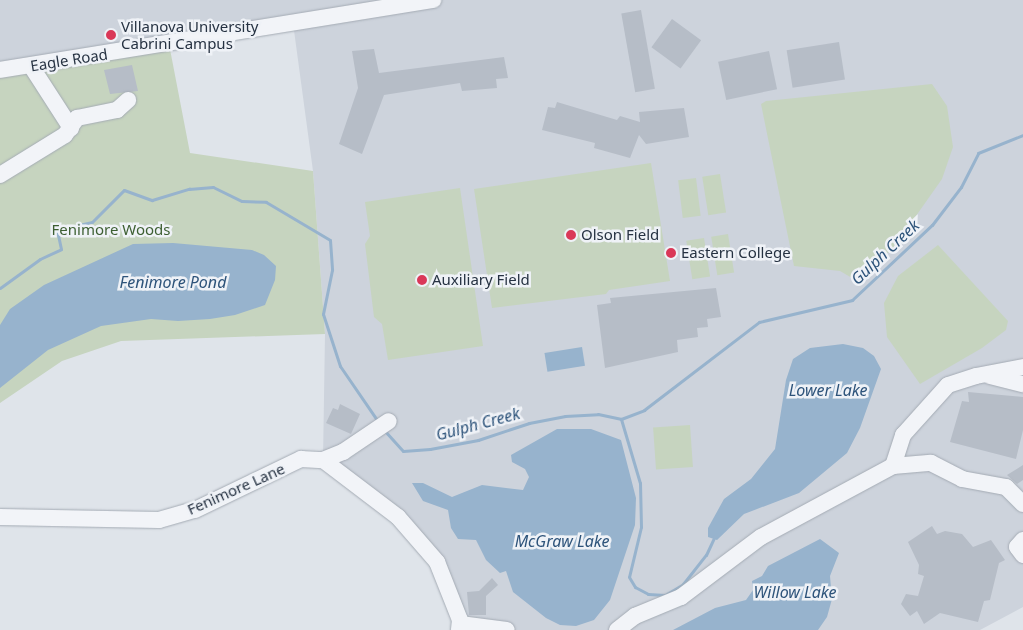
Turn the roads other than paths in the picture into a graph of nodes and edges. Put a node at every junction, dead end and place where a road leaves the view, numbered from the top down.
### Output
1 (433, 0) edge
2 (31, 66) junction
3 (0, 70) edge
4 (128, 100) dead end
5 (71, 128) junction
6 (0, 175) edge
7 (1023, 367) edge
8 (986, 374) junction
9 (1023, 384) edge
10 (389, 422) dead end
11 (323, 460) junction
12 (893, 466) junction
13 (1023, 504) edge
14 (0, 517) edge
15 (1023, 540) edge
16 (1023, 555) edge
17 (459, 627) edge
18 (507, 630) edge
19 (617, 630) edge

1 - 2 street, Eagle Road
2 - 3 street, Eagle Road
2 - 5 street
4 - 5 street
5 - 6 street
7 - 8 street
8 - 9 street
8 - 12 street
10 - 11 street
11 - 14 street, Fenimore Lane
11 - 17 street
12 - 13 street
12 - 19 street
15 - 16 street
17 - 18 street

